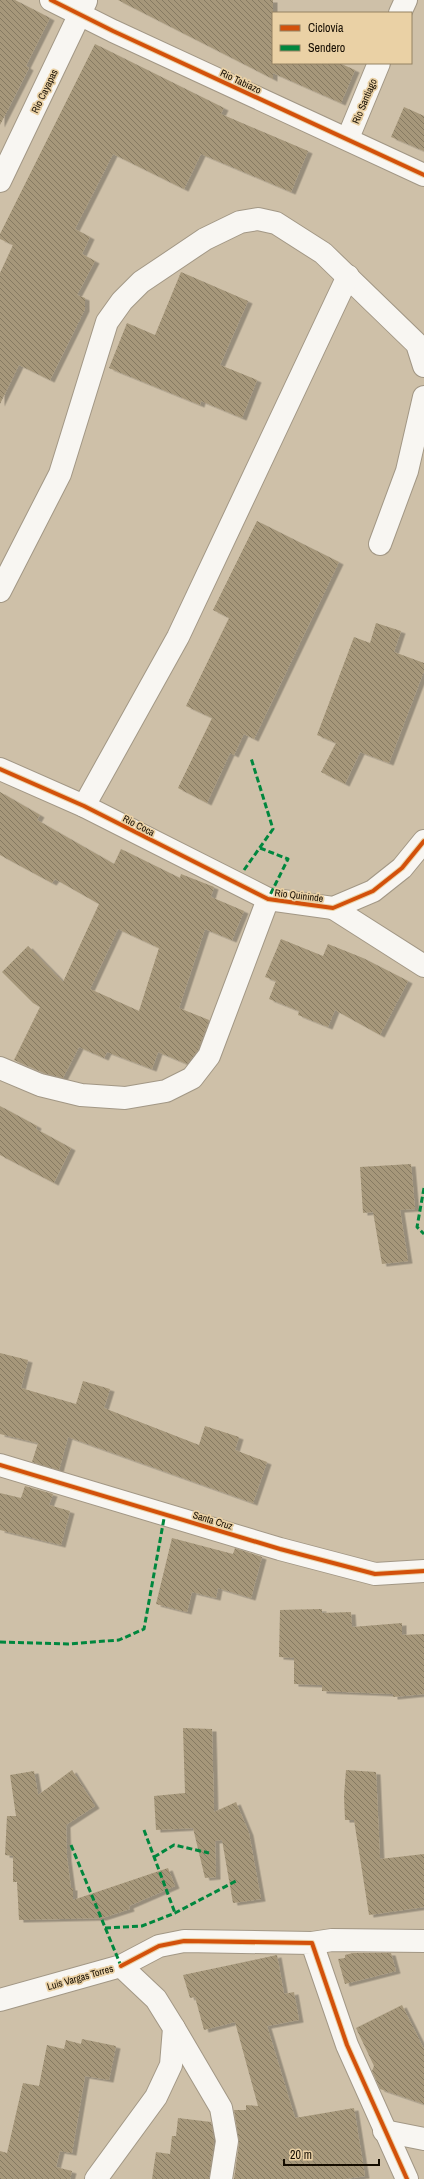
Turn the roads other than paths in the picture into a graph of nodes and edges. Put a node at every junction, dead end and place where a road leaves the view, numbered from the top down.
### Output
1 (51, 0) edge
2 (406, 0) edge
3 (84, 7) edge
4 (400, 12) edge
5 (379, 64) edge
6 (348, 138) junction
7 (424, 175) edge
8 (0, 181) edge
9 (348, 276) junction
10 (424, 366) edge
11 (424, 397) edge
12 (380, 544) dead end
13 (0, 591) edge
14 (0, 769) edge
15 (84, 806) junction
16 (424, 841) edge
17 (268, 899) junction
18 (333, 908) junction
19 (424, 966) edge
20 (0, 1068) edge
21 (0, 1465) edge
22 (424, 1571) edge
23 (424, 1941) edge
24 (312, 1942) junction
25 (121, 1966) junction
26 (0, 2000) edge
27 (174, 2028) junction
28 (384, 2131) junction
29 (424, 2139) edge
30 (96, 2179) edge
31 (221, 2179) edge
32 (407, 2179) edge

1 - 3 street, Rio Tabiazo
2 - 4 street
3 - 6 street, Rio Tabiazo
3 - 8 street, Rio Cayapas
5 - 6 street, Rio Santiago
6 - 7 street, Rio Tabiazo
9 - 10 street
9 - 13 street
9 - 15 street
11 - 12 street
14 - 15 street, Rio Coca
15 - 17 street, Rio Coca
16 - 18 street, Rio Quininde
17 - 18 street, Rio Quininde
17 - 20 street, Rio Quininde
18 - 19 street
21 - 22 street, Santa Cruz
23 - 24 street
24 - 25 street
24 - 28 street
25 - 26 street, Luis Vargas Torres
25 - 27 street, Luis Vargas Torres
27 - 30 street
27 - 31 street, Luis Vargas Torres
28 - 29 street
28 - 32 street

